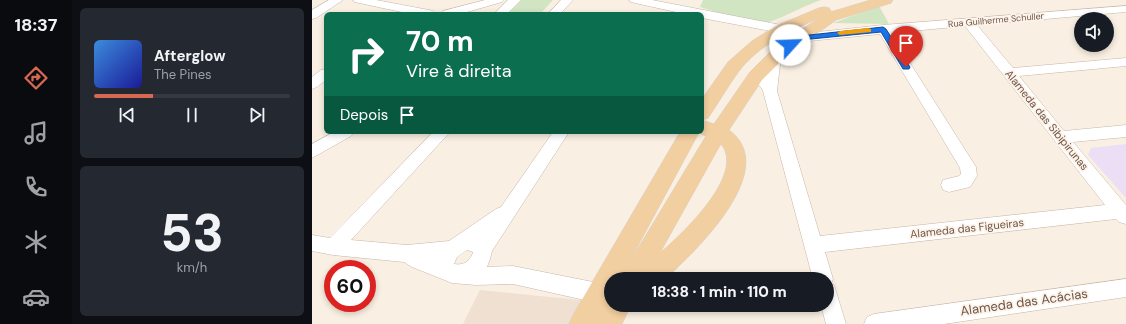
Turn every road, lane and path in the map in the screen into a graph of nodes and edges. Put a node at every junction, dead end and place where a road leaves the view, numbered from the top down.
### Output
1 (337, 0) edge
2 (360, 0) edge
3 (498, 0) edge
4 (515, 0) edge
5 (567, 0) edge
6 (635, 0) edge
7 (858, 0) edge
8 (886, 0) edge
9 (648, 4) junction
10 (1126, 9) edge
11 (404, 12) edge
12 (454, 12) edge
13 (502, 12) edge
14 (556, 12) edge
15 (642, 12) edge
16 (691, 12) edge
17 (704, 14) edge
18 (312, 16) edge
19 (831, 17) junction
20 (968, 22) junction
21 (781, 29) junction
22 (883, 29) junction
23 (866, 31) junction
24 (800, 38) junction
25 (777, 54) junction
26 (1126, 62) edge
27 (734, 66) junction
28 (1009, 73) junction
29 (324, 75) edge
30 (756, 76) junction
31 (312, 84) edge
32 (770, 91) junction
33 (704, 110) edge
34 (710, 129) edge
35 (1126, 131) edge
36 (343, 134) edge
37 (440, 134) edge
38 (560, 134) edge
39 (689, 134) edge
40 (1061, 137) junction
41 (312, 152) edge
42 (949, 185) dead end
43 (508, 209) junction
44 (1123, 215) edge
45 (312, 242) edge
46 (814, 245) junction
47 (333, 247) junction
48 (456, 247) junction
49 (482, 253) junction
50 (407, 254) junction
51 (622, 272) edge
52 (637, 272) edge
53 (656, 272) edge
54 (821, 272) edge
55 (453, 273) junction
56 (513, 275) junction
57 (1126, 288) edge
58 (604, 297) edge
59 (604, 303) edge
60 (608, 312) edge
61 (833, 312) edge
62 (582, 324) edge
63 (608, 324) edge
64 (836, 324) edge
65 (874, 324) edge

1 - 18 street
2 - 11 street
3 - 12 street
4 - 13 street
5 - 14 street
6 - 9 street
7 - 21 main road
8 - 19 main road
9 - 15 street
9 - 16 street
10 - 20 street, Rua Guilherme Schuller
17 - 21 street
19 - 23 street, Rua Guilherme Schuller
19 - 24 main road
20 - 22 street, Rua Guilherme Schuller
20 - 28 street, Alameda das Sibipirunas
21 - 25 main road
21 - 27 main road
22 - 23 street, Rua Guilherme Schuller
22 - 42 street
23 - 24 street, Rua Guilherme Schuller
24 - 25 main road
25 - 30 main road
25 - 32 street
26 - 28 street
27 - 30 main road
27 - 33 main road
28 - 40 street, Alameda das Sibipirunas
29 - 31 street
30 - 32 street
30 - 34 main road
32 - 46 street
34 - 52 main road
34 - 53 main road
35 - 40 street
36 - 41 street
37 - 47 street
38 - 43 street
39 - 51 main road
40 - 44 street, Alameda das Sibipirunas
43 - 48 street
43 - 49 street
44 - 46 street, Alameda das Figueiras
45 - 47 street
46 - 54 street
47 - 50 street
48 - 49 street
48 - 50 street
48 - 55 street
49 - 55 street
49 - 56 street
50 - 55 street
55 - 56 street
56 - 58 street
57 - 65 street, Alameda das Acácias
59 - 62 main road
60 - 63 main road
61 - 64 street

